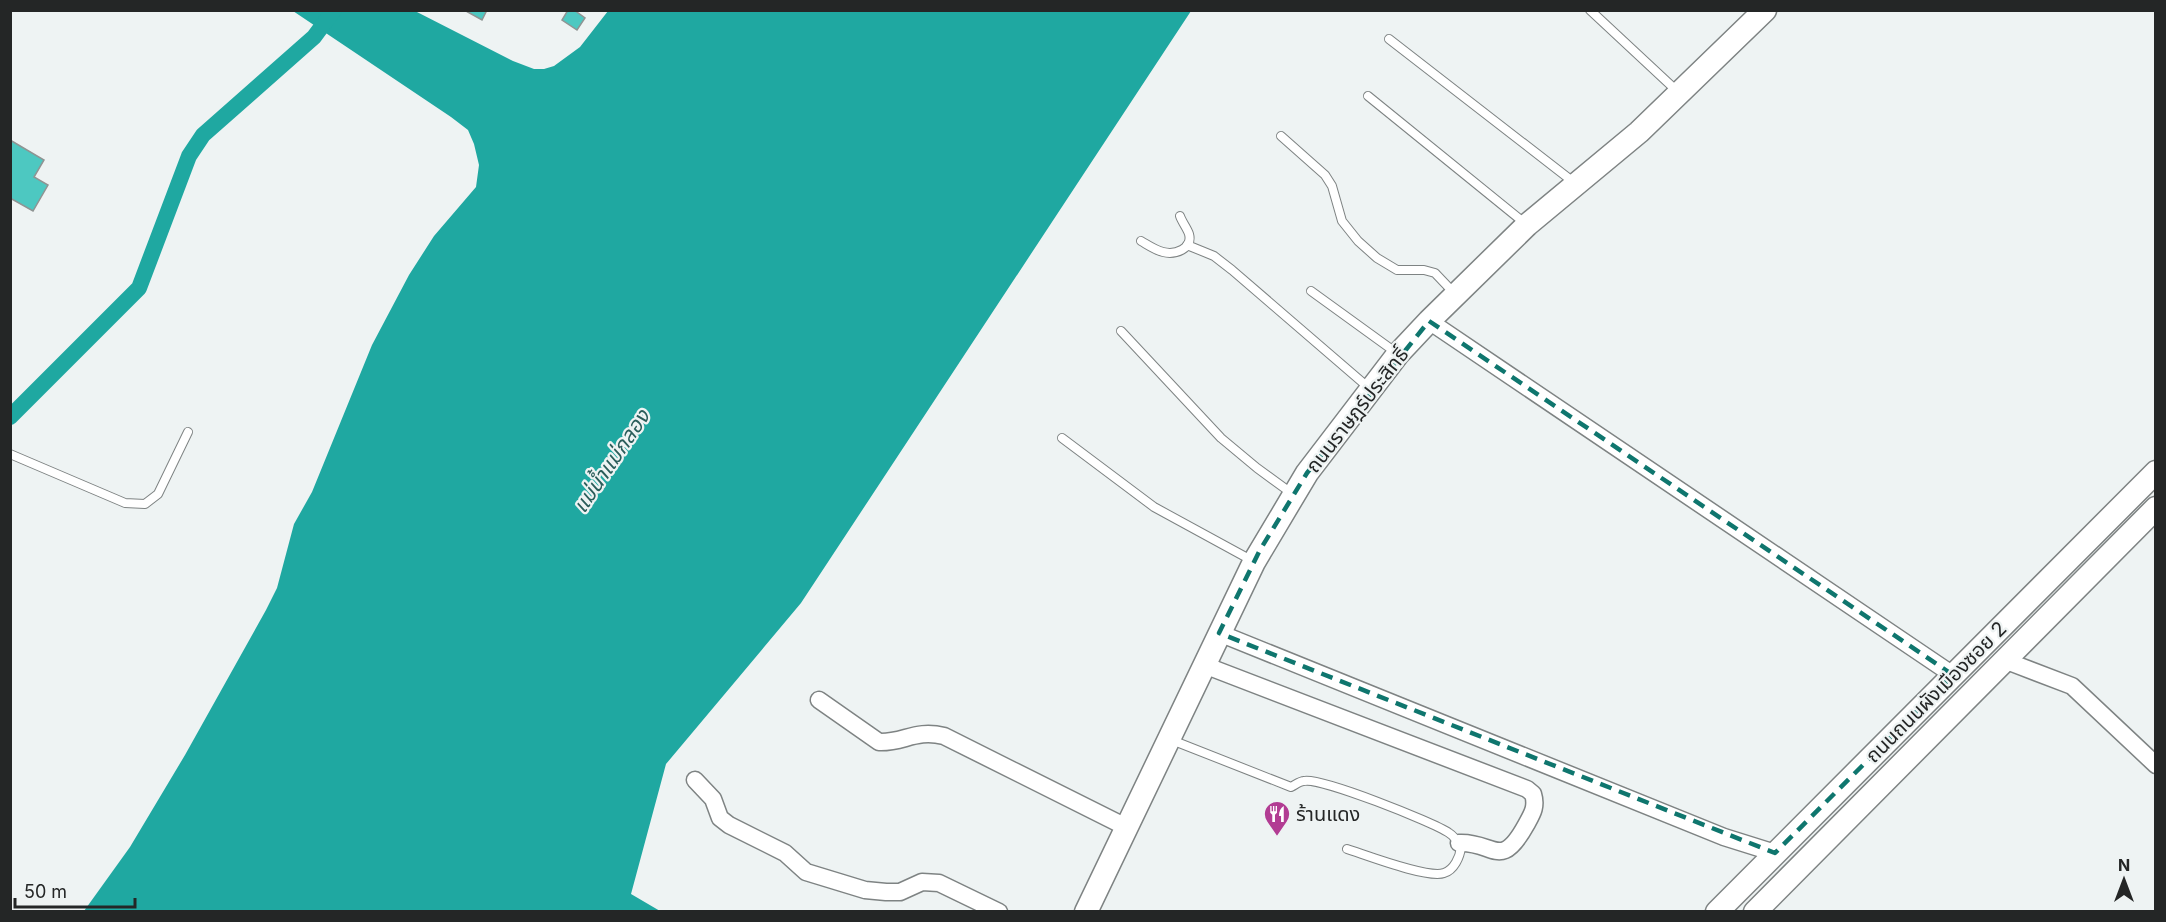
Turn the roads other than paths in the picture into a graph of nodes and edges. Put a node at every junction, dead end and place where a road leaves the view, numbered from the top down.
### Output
1 (1590, 10) edge
2 (1765, 10) edge
3 (1389, 39) dead end
4 (1678, 93) junction
5 (1368, 96) dead end
6 (1281, 136) dead end
7 (1577, 185) junction
8 (1180, 216) dead end
9 (1527, 225) junction
10 (1141, 241) dead end
11 (1187, 246) junction
12 (1311, 291) dead end
13 (1456, 294) junction
14 (1429, 321) junction
15 (1121, 331) dead end
16 (1398, 354) junction
17 (1371, 390) junction
18 (188, 432) dead end
19 (1062, 438) dead end
20 (10, 454) edge
21 (2156, 472) edge
22 (1294, 495) junction
23 (2156, 508) edge
24 (1254, 562) junction
25 (1219, 633) junction
26 (2004, 660) junction
27 (1204, 665) junction
28 (1953, 675) junction
29 (819, 700) dead end
30 (1168, 739) junction
31 (2156, 765) edge
32 (695, 780) dead end
33 (1126, 828) junction
34 (1459, 843) junction
35 (1347, 849) dead end
36 (1771, 857) junction
37 (1787, 880) junction
38 (999, 912) edge
39 (1086, 912) edge
40 (1717, 912) edge
41 (1755, 912) edge

1 - 4 lane
2 - 4 street, ถนนราษฎร์ประสิทธิ์
3 - 7 lane
4 - 7 street, ถนนราษฎร์ประสิทธิ์
5 - 9 lane
6 - 13 lane
7 - 9 street, ถนนราษฎร์ประสิทธิ์
8 - 11 lane
9 - 13 street, ถนนราษฎร์ประสิทธิ์
10 - 11 lane
11 - 17 lane
12 - 16 lane
13 - 14 street, ถนนราษฎร์ประสิทธิ์
14 - 16 street, ถนนราษฎร์ประสิทธิ์
14 - 28 street
15 - 22 lane
16 - 17 street, ถนนราษฎร์ประสิทธิ์
17 - 22 street, ถนนราษฎร์ประสิทธิ์
18 - 20 lane
19 - 24 lane
21 - 28 street, ถนนถนนผังเมืองซอย 2
22 - 24 street, ถนนราษฎร์ประสิทธิ์
23 - 26 street, ถนนถนนผังเมืองซอย 2
24 - 25 street, ถนนราษฎร์ประสิทธิ์
25 - 27 street, ถนนราษฎร์ประสิทธิ์
25 - 36 street
26 - 31 street
26 - 37 street, ถนนถนนผังเมืองซอย 2
27 - 30 street, ถนนราษฎร์ประสิทธิ์
27 - 34 street
28 - 36 street, ถนนถนนผังเมืองซอย 2
29 - 33 street
30 - 33 street, ถนนราษฎร์ประสิทธิ์
30 - 34 lane
32 - 38 street
33 - 39 street, ถนนราษฎร์ประสิทธิ์
34 - 35 lane
36 - 37 street
36 - 40 street, ถนนถนนผังเมืองซอย 2
37 - 41 street, ถนนถนนผังเมืองซอย 2

